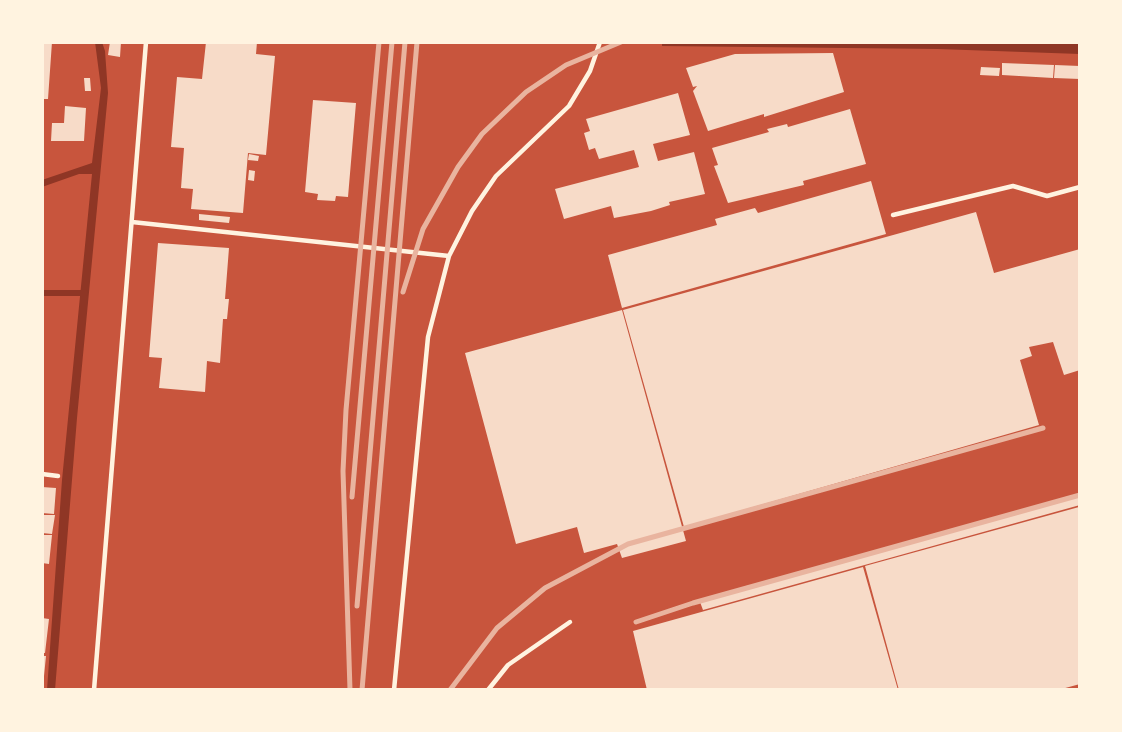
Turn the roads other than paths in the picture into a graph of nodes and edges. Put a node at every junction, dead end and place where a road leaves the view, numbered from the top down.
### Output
1 (146, 42) edge
2 (600, 42) edge
3 (1080, 187) edge
4 (893, 215) dead end
5 (132, 222) junction
6 (449, 256) junction
7 (42, 474) edge
8 (58, 476) dead end
9 (570, 622) dead end
10 (94, 690) edge
11 (394, 690) edge
12 (488, 690) edge

1 - 5 lane
2 - 6 lane
3 - 4 lane
5 - 6 lane
5 - 10 lane
6 - 11 lane
7 - 8 lane
9 - 12 lane

